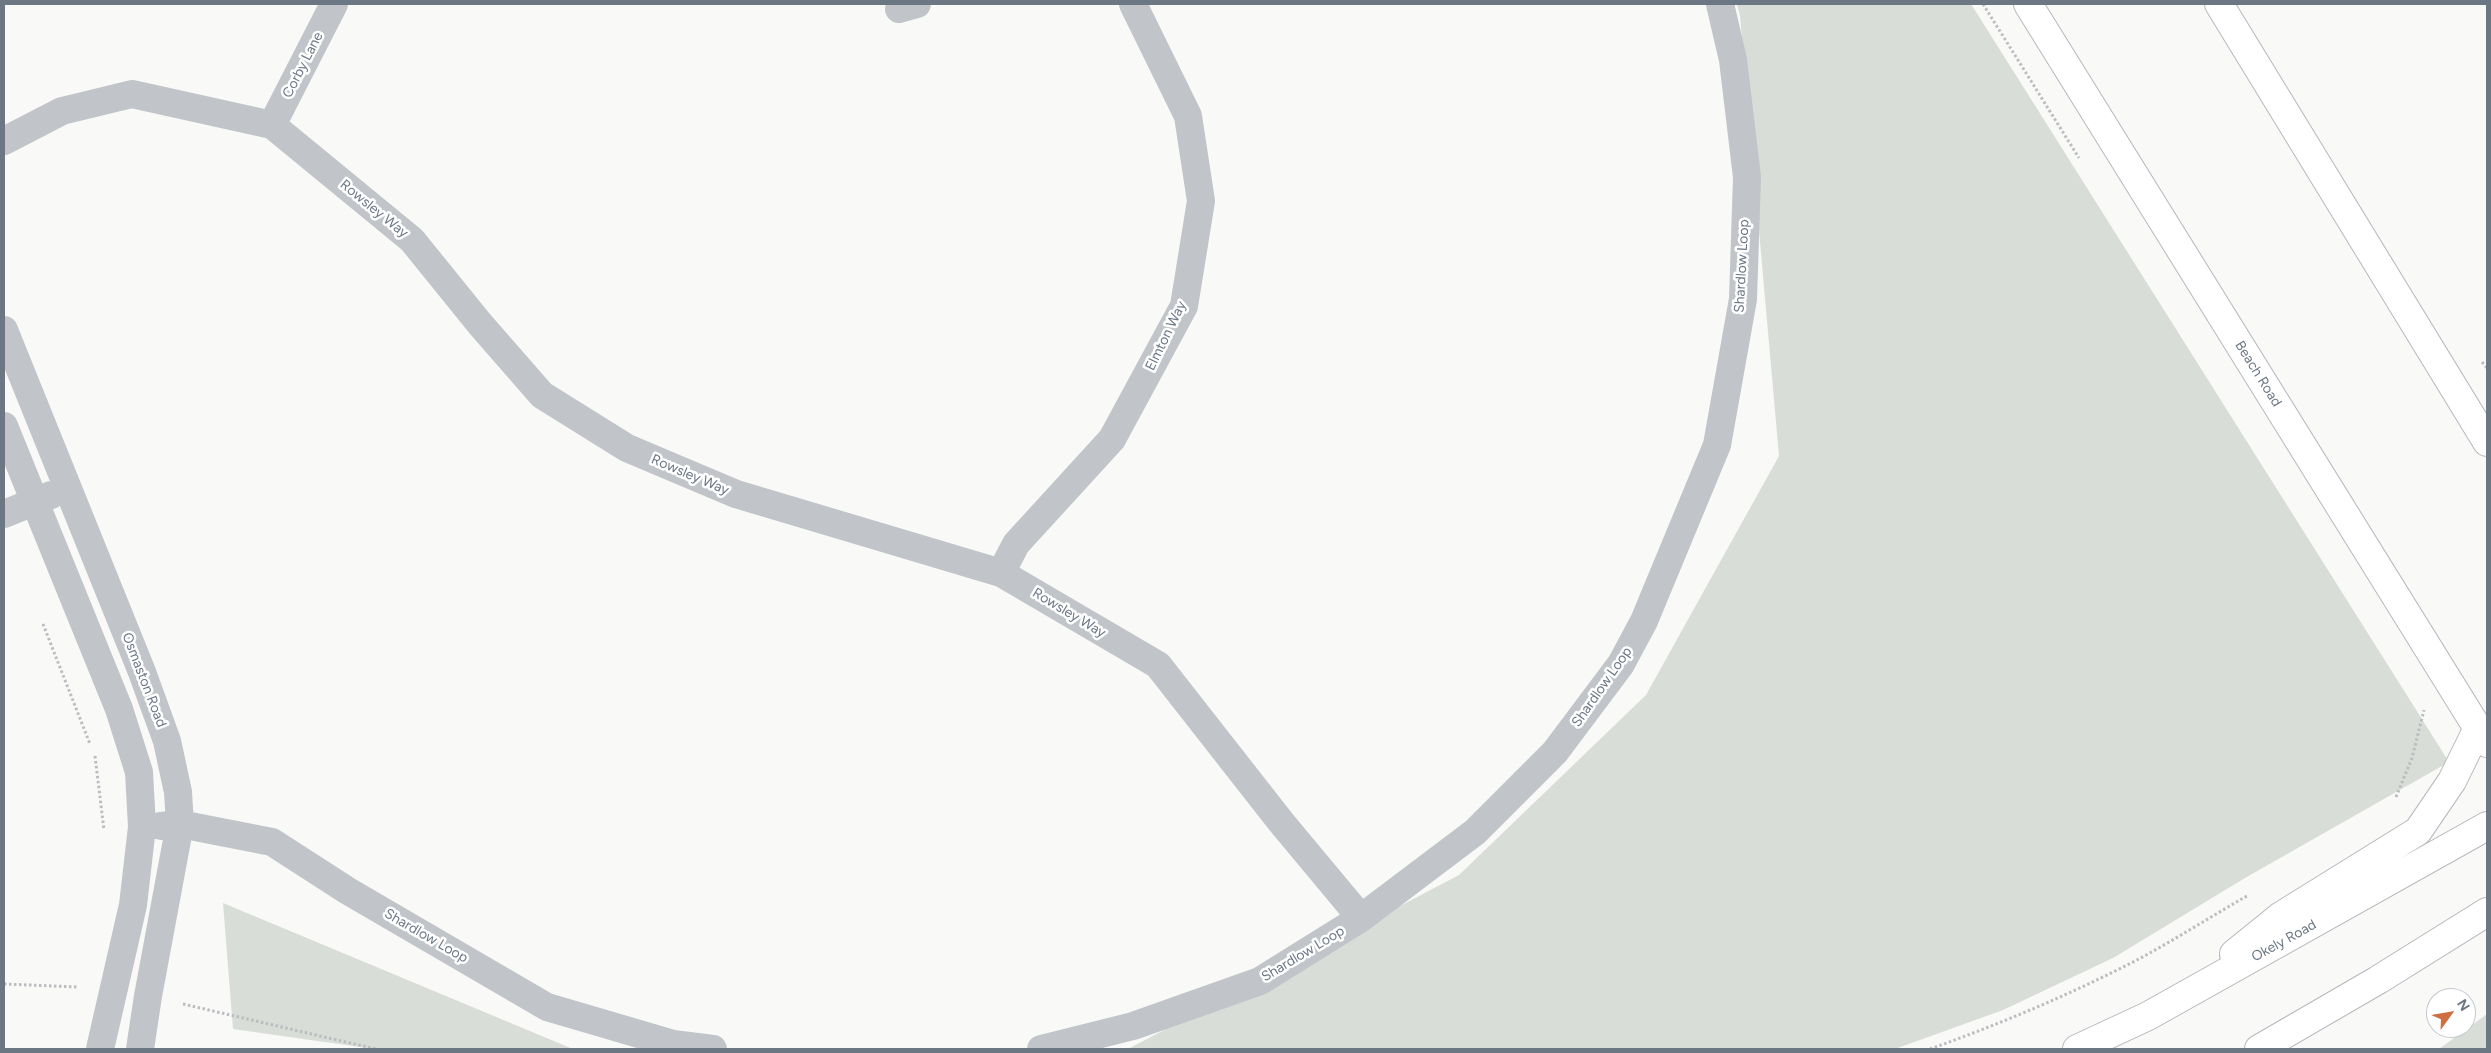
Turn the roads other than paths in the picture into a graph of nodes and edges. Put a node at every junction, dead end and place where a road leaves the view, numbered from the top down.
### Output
1 (334, 4) edge
2 (1133, 4) edge
3 (1720, 4) edge
4 (2028, 4) edge
5 (2220, 4) edge
6 (272, 126) junction
7 (4, 141) edge
8 (4, 330) edge
9 (2445, 371) junction
10 (2487, 408) edge
11 (4, 426) edge
12 (2487, 442) edge
13 (68, 487) junction
14 (33, 502) junction
15 (4, 514) edge
16 (1001, 572) junction
17 (2482, 736) edge
18 (180, 824) junction
19 (2487, 826) edge
20 (142, 827) junction
21 (2487, 912) edge
22 (1361, 918) junction
23 (2460, 930) junction
24 (2487, 936) edge
25 (2178, 999) junction
26 (100, 1049) edge
27 (140, 1049) edge
28 (713, 1049) edge
29 (1041, 1049) edge
30 (2077, 1049) edge
31 (2259, 1049) edge

1 - 6 street, Corby Lane
2 - 16 street, Elmton Way
3 - 22 street, Shardlow Loop
4 - 17 main road, Beach Road
5 - 9 main road
6 - 7 street, Rowsley Way
6 - 16 street, Rowsley Way
8 - 13 street, Osmaston Road
9 - 10 main road
9 - 12 main road
11 - 14 street
13 - 14 street
13 - 18 street, Osmaston Road
14 - 15 street
14 - 20 street
16 - 22 street, Rowsley Way
17 - 25 main road
18 - 20 street, Shardlow Loop
18 - 27 street, Osmaston Road
18 - 28 street, Shardlow Loop
19 - 25 main road, Okely Road
20 - 26 street
21 - 23 main road
22 - 29 street, Shardlow Loop
23 - 24 main road
23 - 31 main road
25 - 30 main road, Okely Road

